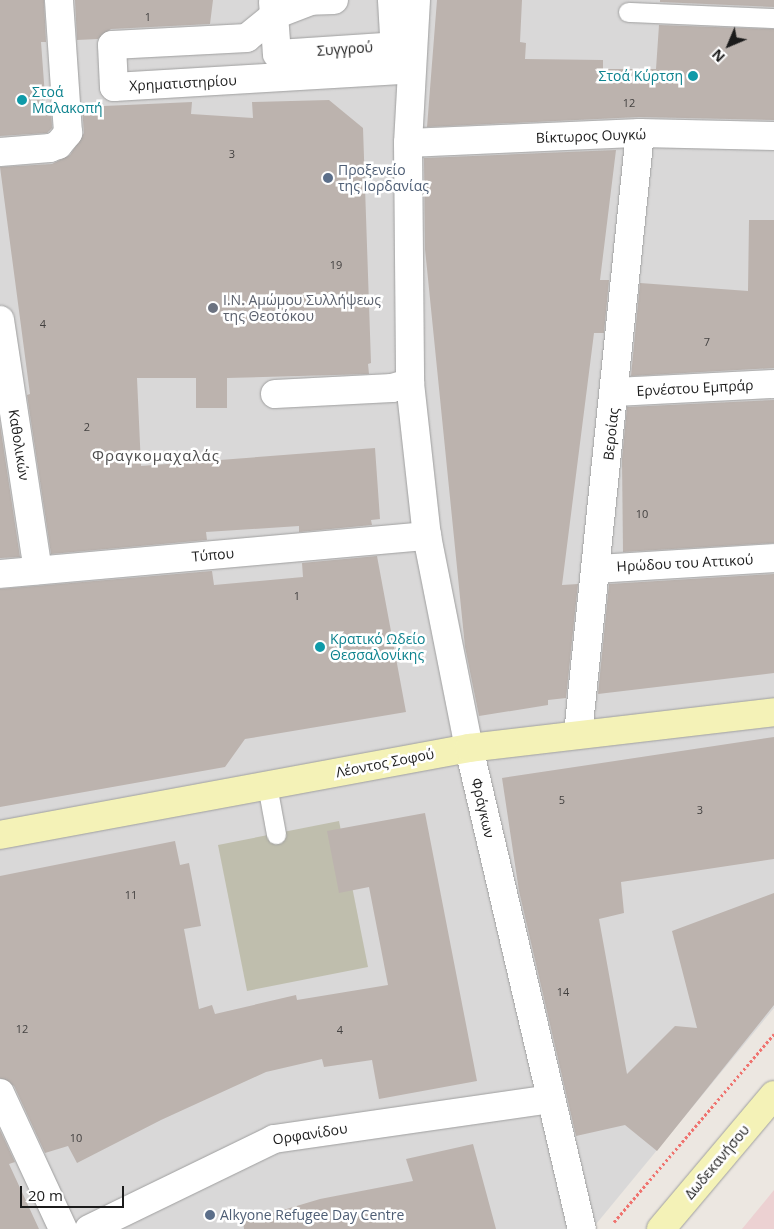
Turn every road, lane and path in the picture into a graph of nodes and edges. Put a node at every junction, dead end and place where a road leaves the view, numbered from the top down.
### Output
1 (59, 0) edge
2 (334, 0) edge
3 (392, 0) edge
4 (416, 0) edge
5 (274, 8) edge
6 (628, 12) dead end
7 (774, 18) edge
8 (404, 46) junction
9 (640, 133) junction
10 (774, 136) edge
11 (408, 143) junction
12 (0, 152) edge
13 (0, 320) edge
14 (410, 383) junction
15 (774, 384) edge
16 (615, 392) junction
17 (275, 394) dead end
18 (427, 536) junction
19 (774, 558) edge
20 (596, 569) junction
21 (38, 570) junction
22 (0, 574) edge
23 (774, 712) edge
24 (578, 734) junction
25 (469, 748) junction
26 (267, 786) junction
27 (276, 834) dead end
28 (0, 835) edge
29 (774, 1034) edge
30 (0, 1093) edge
31 (774, 1095) edge
32 (550, 1098) junction
33 (63, 1229) edge
34 (89, 1229) edge
35 (582, 1229) edge
36 (608, 1229) edge
37 (662, 1229) edge

1 - 12 street
2 - 5 street, Χρηματιστηρίου
3 - 8 street, Χρηματιστηρίου
4 - 8 street
5 - 8 street, Συγγρού
5 - 8 street, Χρηματιστηρίου
6 - 7 lane
8 - 11 street, Φράγκων
9 - 10 street, Βίκτωρος Ουγκώ
9 - 11 street, Βίκτωρος Ουγκώ
9 - 16 street, Βεροίας
11 - 14 street, Φράγκων
13 - 21 street, Καθολικών
14 - 17 street
14 - 18 street, Φράγκων
15 - 16 street, Ερνέστου Εμπράρ
16 - 20 street, Βεροίας
18 - 21 street, Τύπου
18 - 25 street, Φράγκων
19 - 20 street, Ηρώδου του Αττικού
20 - 24 street, Βεροίας
21 - 22 street, Τύπου
23 - 24 street, Λέοντος Σοφού
24 - 25 street, Λέοντος Σοφού
25 - 26 street, Λέοντος Σοφού
25 - 32 street, Φράγκων
26 - 27 lane
26 - 28 street, Λέοντος Σοφού
29 - 36 path
30 - 33 street
31 - 37 street, Δωδεκανήσου
32 - 34 street, Ορφανίδου
32 - 35 street, Φράγκων

